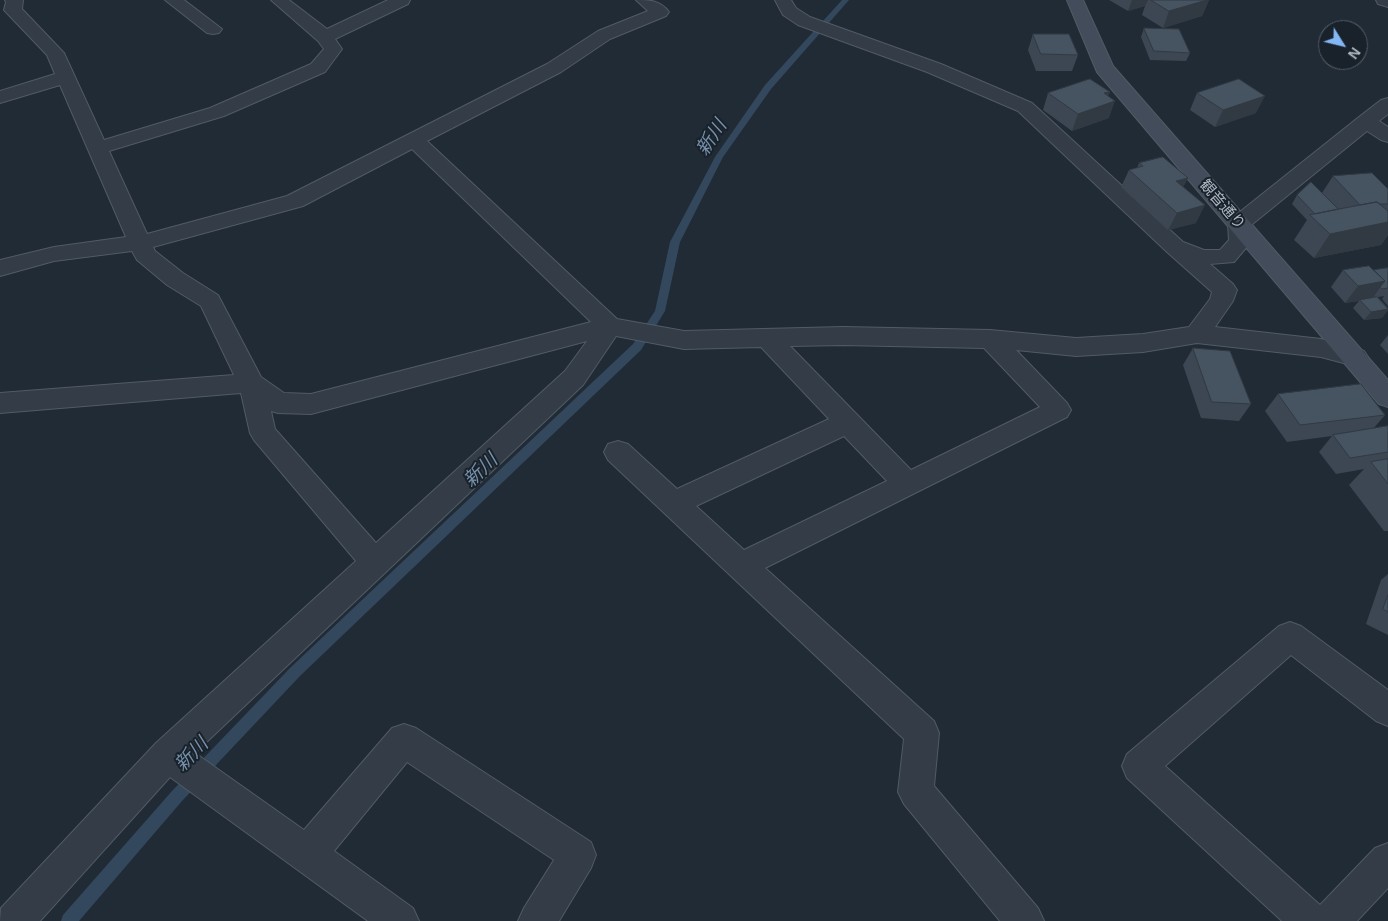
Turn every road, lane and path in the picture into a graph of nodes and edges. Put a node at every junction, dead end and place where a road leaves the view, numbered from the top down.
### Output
1 (173, 0) edge
2 (279, 0) edge
3 (402, 0) edge
4 (644, 0) edge
5 (783, 0) edge
6 (1075, 0) edge
7 (1384, 0) edge
8 (12, 2) edge
9 (1388, 2) edge
10 (213, 29) dead end
11 (325, 37) junction
12 (66, 77) junction
13 (0, 97) edge
14 (1388, 104) edge
15 (1366, 121) junction
16 (1388, 136) edge
17 (414, 140) junction
18 (97, 148) junction
19 (1239, 224) junction
20 (139, 243) junction
21 (1175, 247) junction
22 (0, 268) edge
23 (610, 326) junction
24 (1197, 334) junction
25 (767, 338) junction
26 (990, 339) junction
27 (1355, 357) junction
28 (251, 383) junction
29 (1388, 398) edge
30 (0, 403) edge
31 (848, 422) junction
32 (618, 452) dead end
33 (907, 484) junction
34 (674, 504) junction
35 (375, 562) junction
36 (741, 566) junction
37 (1388, 710) edge
38 (168, 754) junction
39 (307, 855) junction
40 (1388, 861) edge
41 (0, 912) edge
42 (8, 921) edge
43 (14, 921) edge
44 (400, 921) edge
45 (537, 921) edge
46 (1025, 921) edge
47 (1310, 921) edge
48 (1331, 921) edge

1 - 10 street
2 - 11 street
3 - 11 street
4 - 17 street
5 - 21 street
6 - 19 street, 観音通り
7 - 9 street
8 - 12 street
11 - 18 street
12 - 13 street
12 - 18 street
14 - 15 street
15 - 16 street
15 - 19 street
17 - 20 street
17 - 23 street
18 - 20 street
19 - 21 street
19 - 27 street, 観音通り
20 - 22 street
20 - 28 street
21 - 24 street
23 - 25 street
23 - 28 street
23 - 35 street
24 - 26 street
24 - 27 street
25 - 26 street
25 - 31 street
26 - 33 street
27 - 29 street, 観音通り
28 - 30 street
28 - 35 street
31 - 33 street
31 - 34 street
32 - 34 street
33 - 36 street
34 - 36 street
35 - 38 street
36 - 46 street
37 - 47 street
38 - 39 street
38 - 43 street
39 - 44 street
39 - 45 street
40 - 48 street
41 - 42 street

